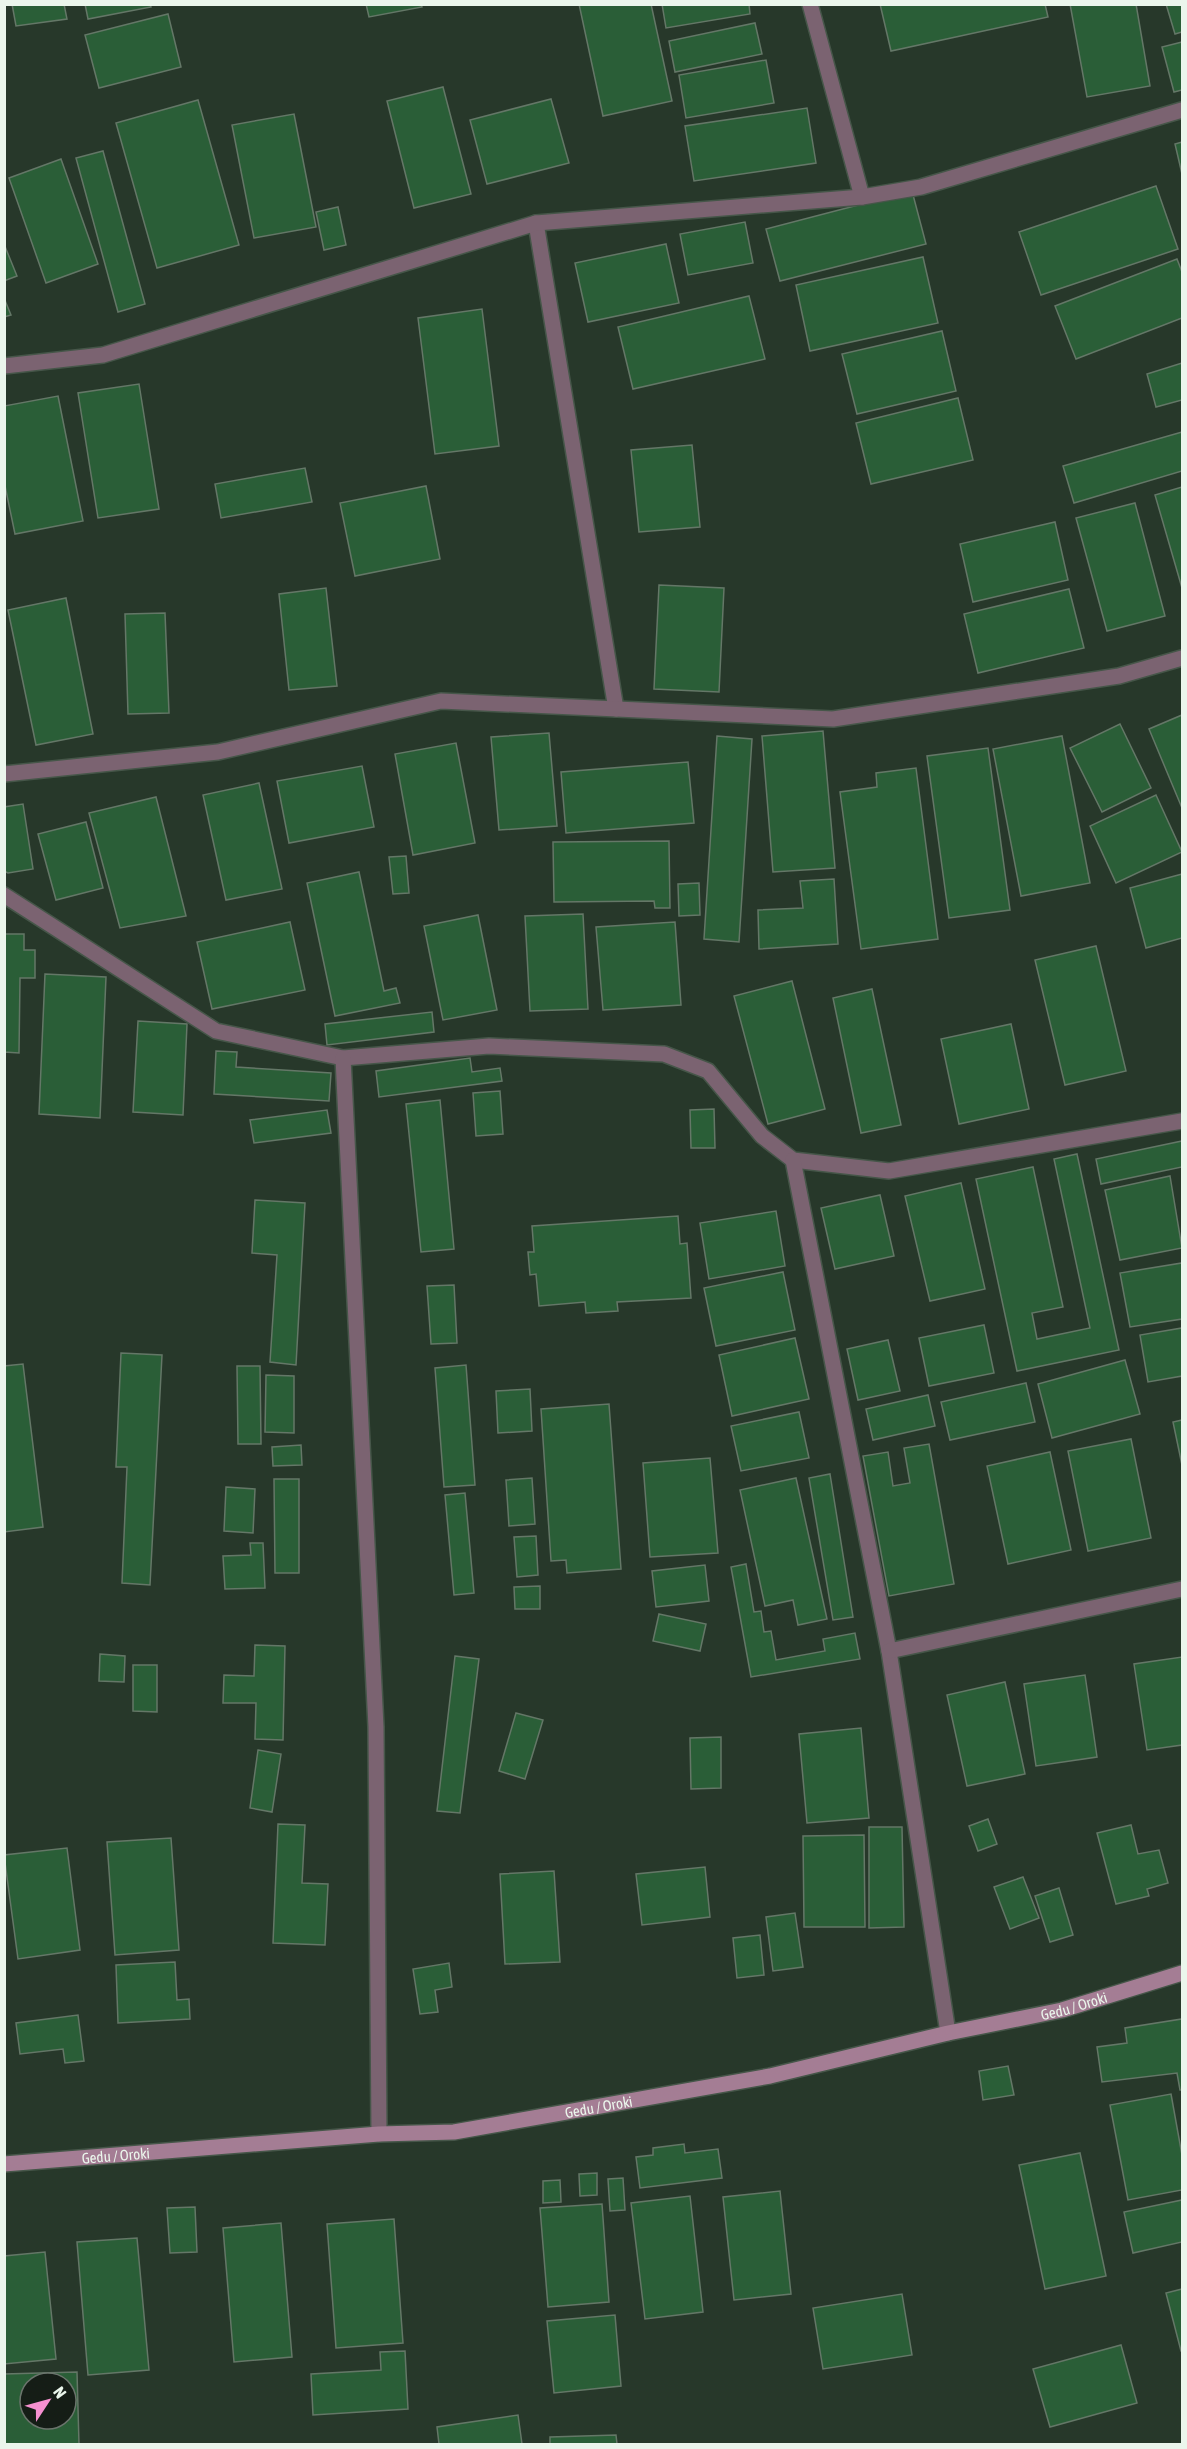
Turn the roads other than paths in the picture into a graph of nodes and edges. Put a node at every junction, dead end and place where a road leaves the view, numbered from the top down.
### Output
1 (810, 4) edge
2 (1182, 110) edge
3 (862, 197) junction
4 (536, 223) junction
5 (4, 366) edge
6 (1182, 658) edge
7 (616, 709) junction
8 (4, 774) edge
9 (4, 895) edge
10 (343, 1058) junction
11 (1182, 1121) edge
12 (793, 1160) junction
13 (1182, 1589) edge
14 (889, 1651) junction
15 (1182, 1972) edge
16 (948, 2033) junction
17 (379, 2134) junction
18 (4, 2164) edge

1 - 3 street
2 - 3 street
3 - 4 street
4 - 5 street
4 - 7 street
6 - 7 street
7 - 8 street
9 - 10 street
10 - 12 street
10 - 17 street
11 - 12 street
12 - 14 street
13 - 14 street
14 - 16 street
15 - 16 street, Gedu / Oroki
16 - 17 street, Gedu / Oroki
17 - 18 street, Gedu / Oroki

